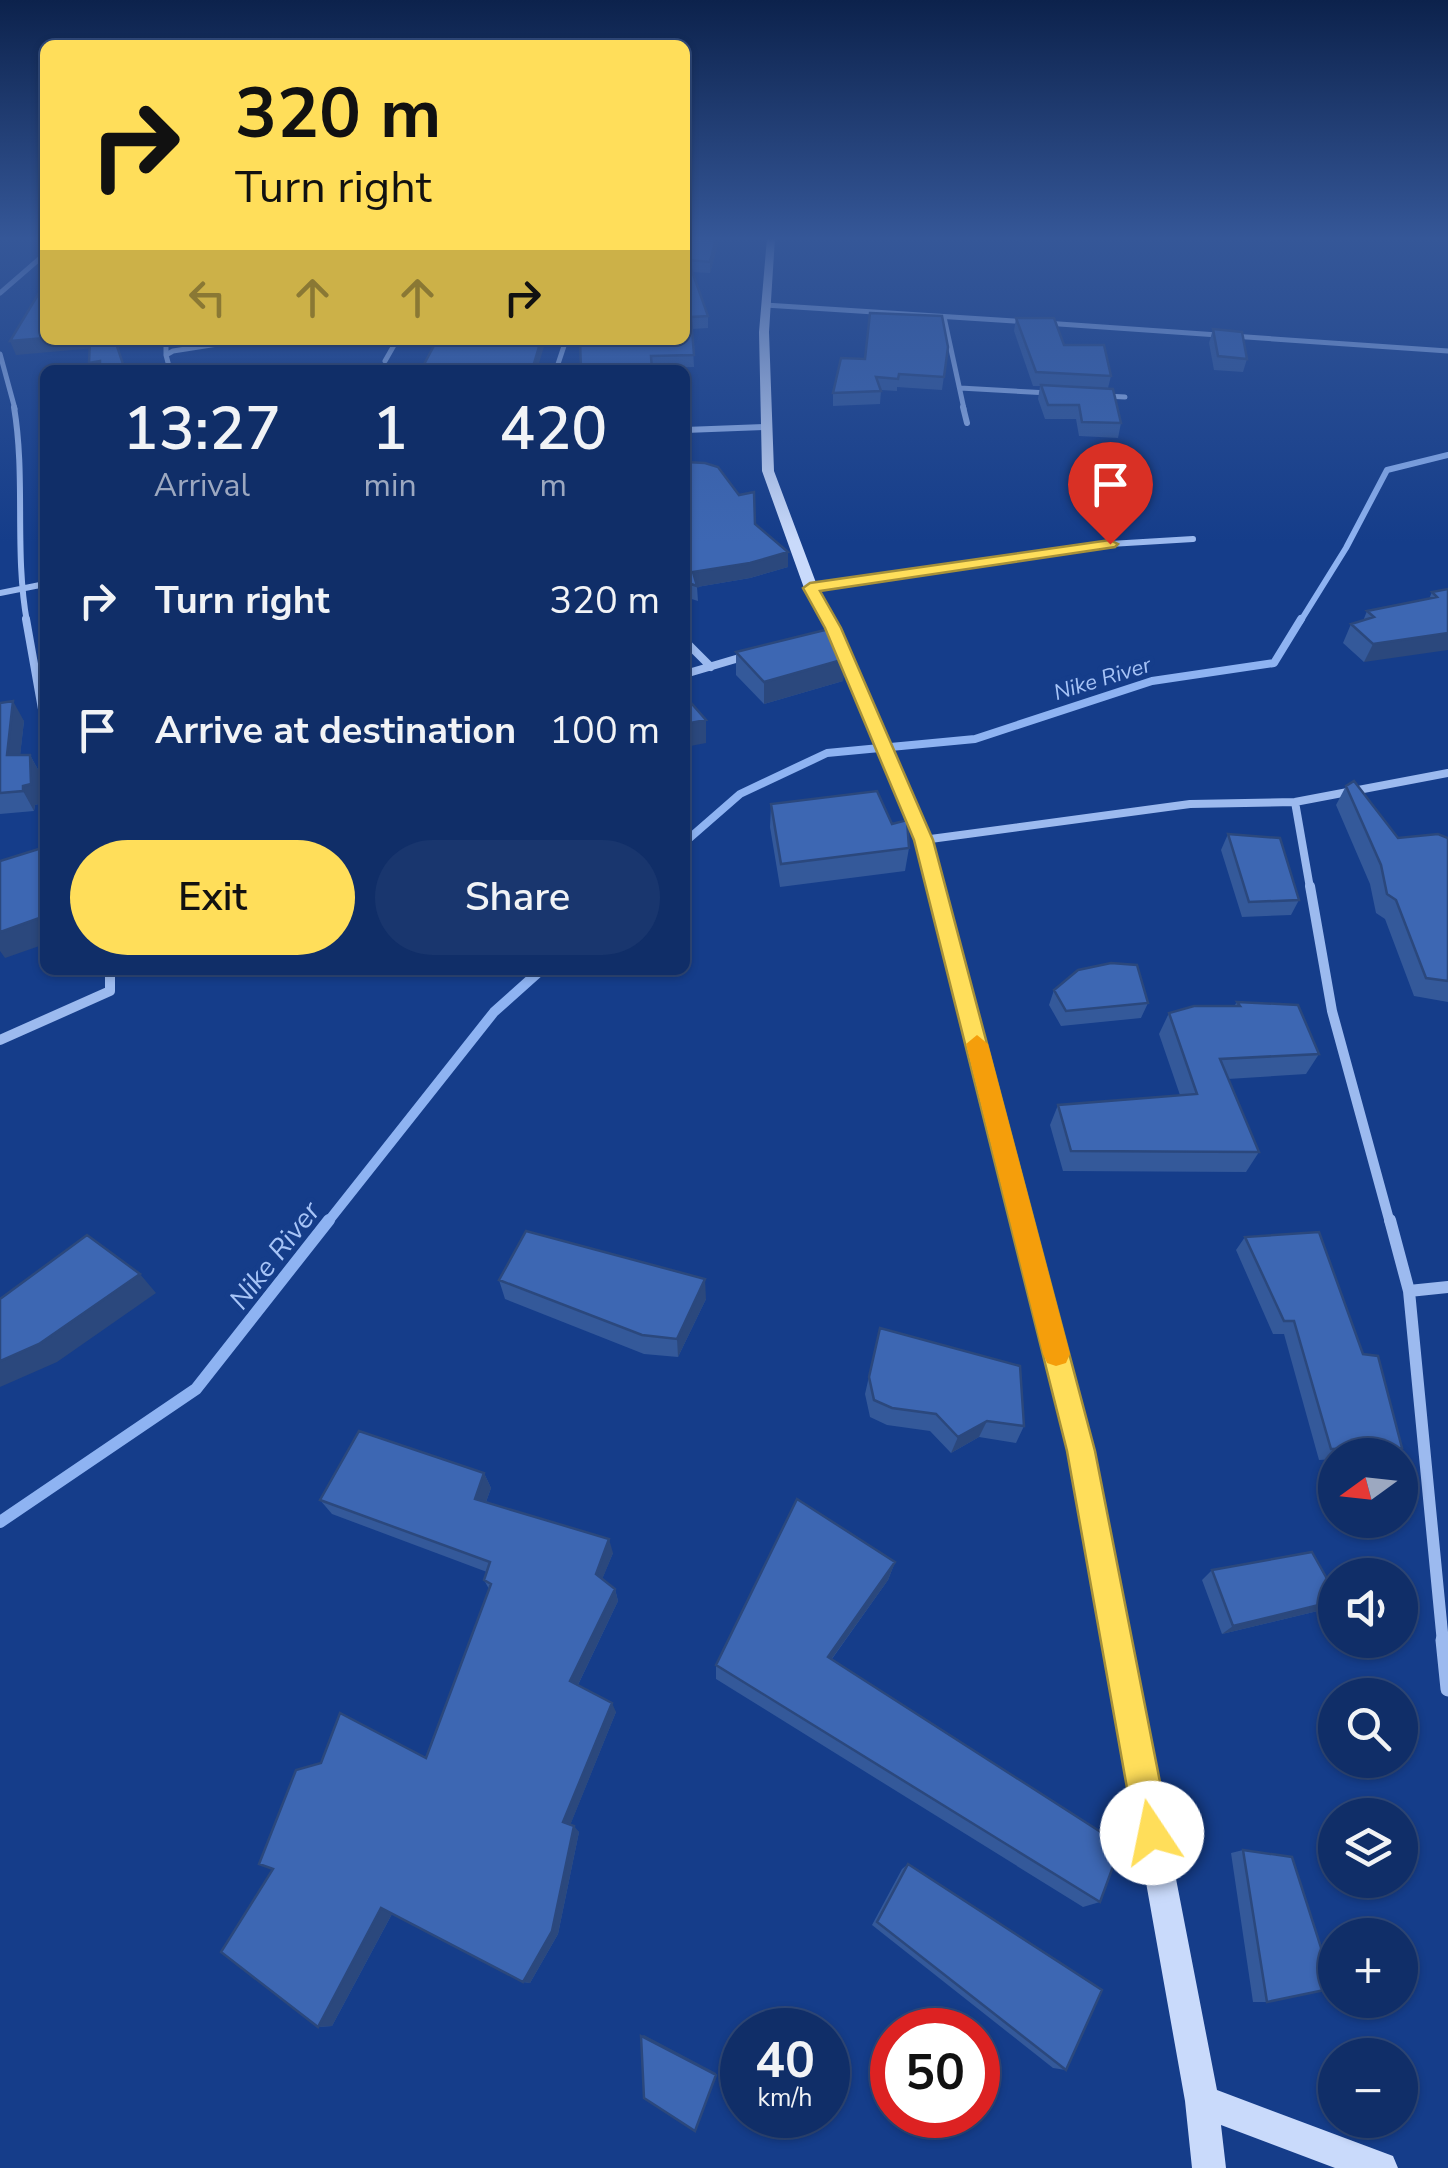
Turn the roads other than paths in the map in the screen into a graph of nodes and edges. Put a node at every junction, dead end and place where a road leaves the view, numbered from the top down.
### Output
1 (765, 339) edge
2 (949, 339) edge
3 (1268, 339) edge
4 (166, 345) edge
5 (203, 345) edge
6 (394, 345) edge
7 (1448, 352) edge
8 (0, 354) edge
9 (166, 356) junction
10 (385, 360) dead end
11 (169, 365) edge
12 (960, 388) junction
13 (1052, 393) edge
14 (1088, 395) edge
15 (1125, 397) dead end
16 (968, 423) dead end
17 (764, 427) junction
18 (690, 430) edge
19 (1193, 539) dead end
20 (40, 585) edge
21 (21, 588) junction
22 (810, 588) junction
23 (0, 593) edge
24 (833, 628) junction
25 (816, 634) edge
26 (690, 646) edge
27 (764, 650) edge
28 (711, 667) junction
29 (690, 673) edge
30 (40, 697) edge
31 (1448, 773) edge
32 (1295, 802) junction
33 (924, 840) junction
34 (110, 975) edge
35 (0, 1040) edge
36 (1448, 1287) edge
37 (1410, 1290) junction
38 (1448, 1689) edge
39 (1202, 2101) junction
40 (1209, 2168) edge
41 (1382, 2168) edge

1 - 17 main road
2 - 12 street
3 - 7 street
4 - 9 street
5 - 9 street
6 - 10 street
8 - 21 street
9 - 11 street
12 - 13 street
12 - 16 street
14 - 15 street
17 - 18 street
17 - 22 main road
19 - 22 street
20 - 21 street
21 - 23 street
21 - 30 street
22 - 24 main road
24 - 25 street
24 - 33 main road
26 - 28 street
27 - 28 street
28 - 29 street
31 - 32 street
32 - 33 street
32 - 37 street
33 - 39 main road
34 - 35 street
36 - 37 street
37 - 38 street
39 - 40 main road
39 - 41 main road

